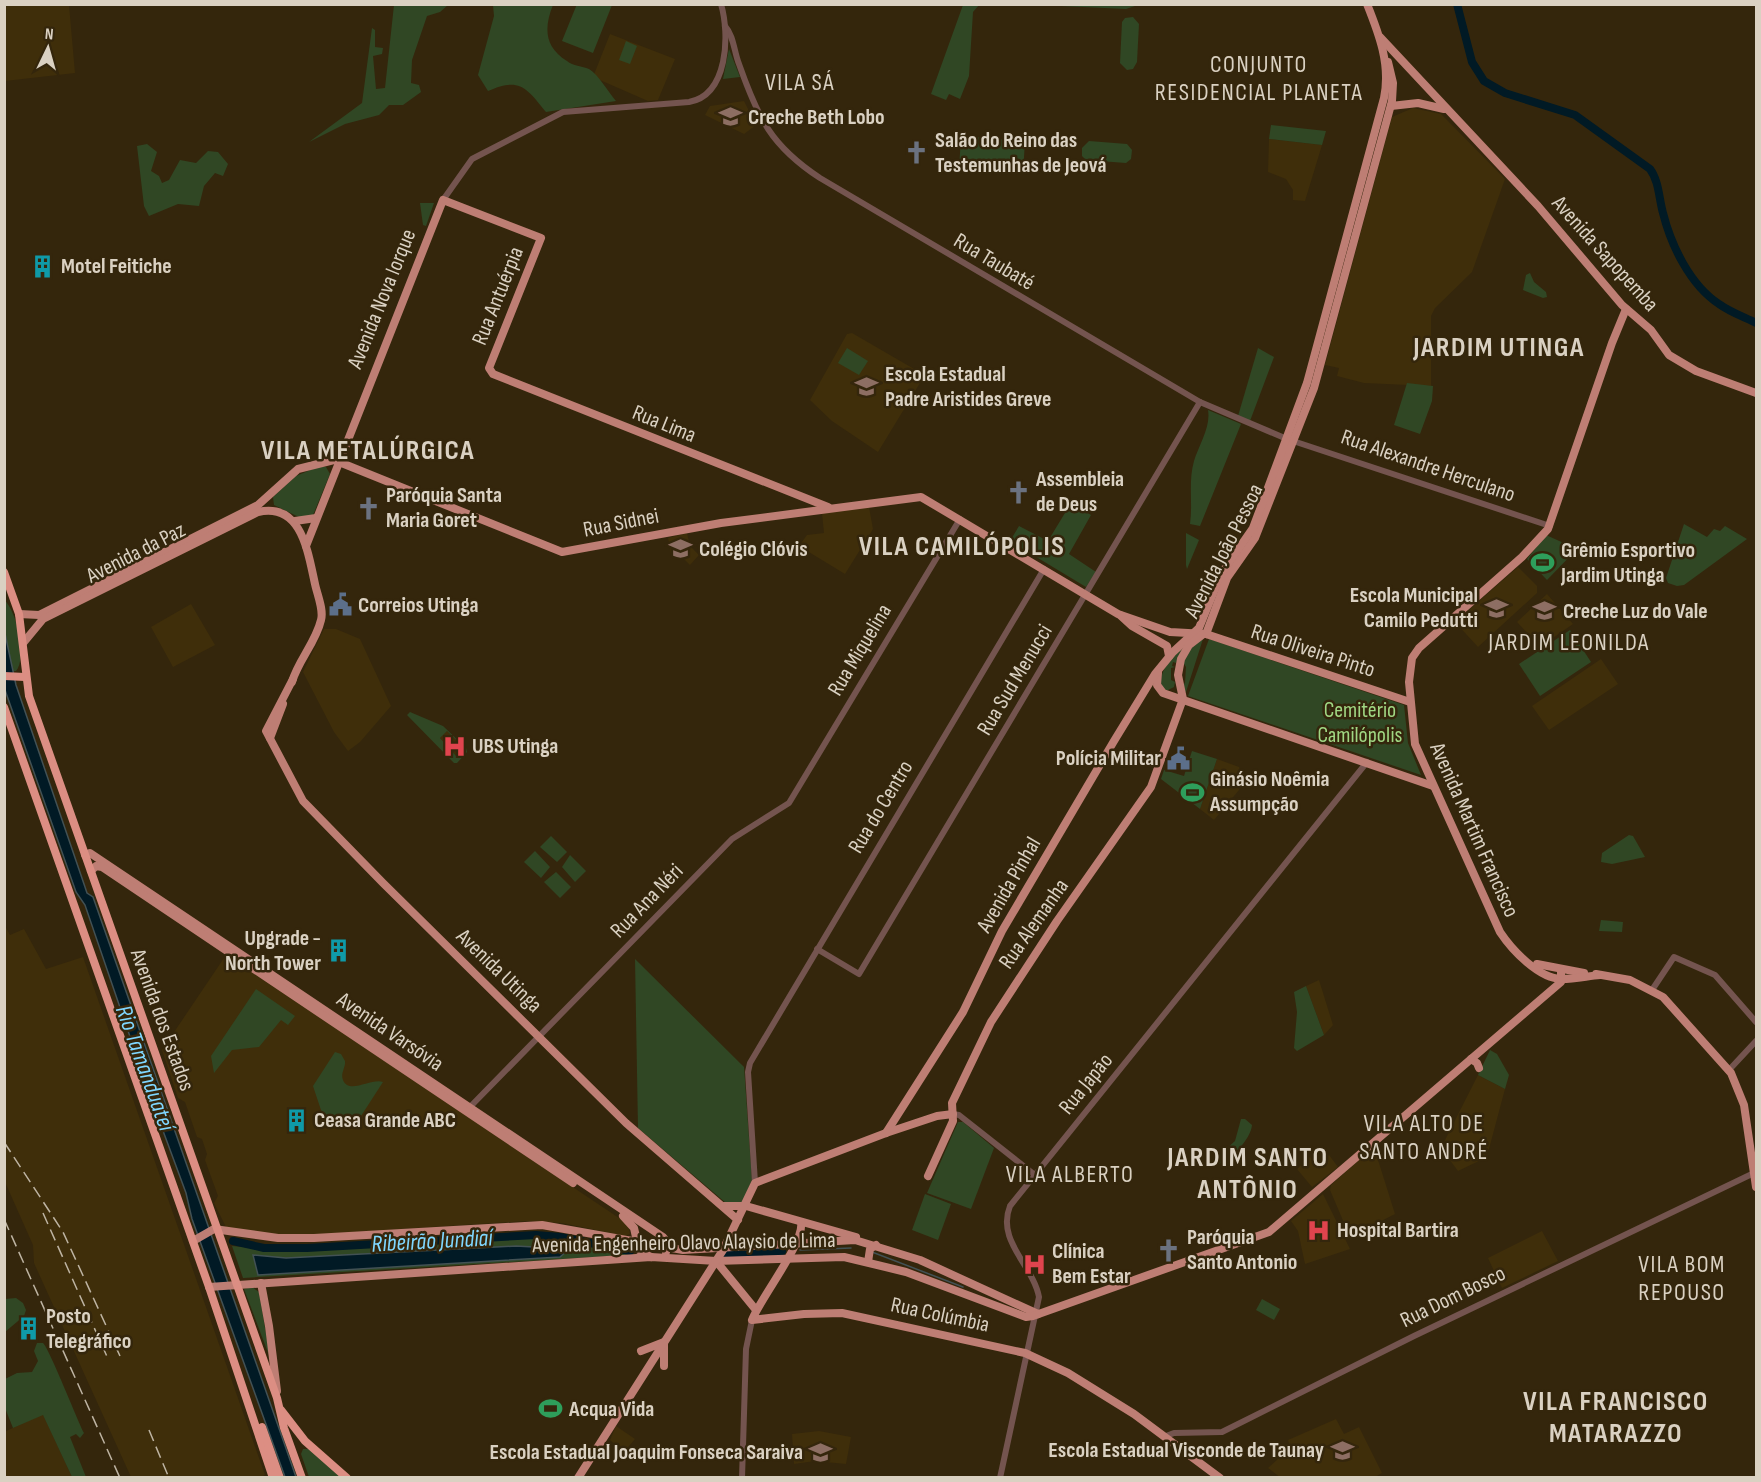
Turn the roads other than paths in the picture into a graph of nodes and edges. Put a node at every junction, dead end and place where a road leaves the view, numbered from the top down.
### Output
1 (721, 4) edge
2 (1367, 4) edge
3 (725, 26) junction
4 (1379, 36) junction
5 (724, 44) junction
6 (734, 51) junction
7 (1402, 62) junction
8 (1388, 68) junction
9 (1428, 91) junction
10 (1384, 98) junction
11 (1418, 103) junction
12 (1391, 106) junction
13 (1401, 106) junction
14 (1446, 110) junction
15 (1388, 115) junction
16 (443, 200) junction
17 (1626, 309) junction
18 (489, 368) joint
19 (1756, 393) edge
20 (1200, 402) junction
21 (1291, 439) junction
22 (340, 458) junction
23 (318, 463) junction
24 (333, 476) junction
25 (269, 497) junction
26 (808, 506) junction
27 (831, 508) junction
28 (273, 511) junction
29 (316, 518) junction
30 (960, 519) junction
31 (295, 521) junction
32 (1550, 526) junction
33 (306, 546) junction
34 (1044, 569) junction
35 (4, 572) edge
36 (1087, 595) junction
37 (4, 596) edge
38 (15, 603) junction
39 (20, 614) junction
40 (1129, 620) junction
41 (1168, 631) junction
42 (1206, 634) junction
43 (1192, 635) junction
44 (24, 642) junction
45 (1161, 643) junction
46 (1169, 656) junction
47 (1159, 671) junction
48 (4, 676) edge
49 (21, 676) junction
50 (1179, 679) junction
51 (1171, 695) junction
52 (1183, 699) junction
53 (1410, 702) junction
54 (4, 707) edge
55 (1367, 762) junction
56 (1427, 773) junction
57 (1419, 779) junction
58 (1433, 786) junction
59 (790, 802) joint
60 (88, 854) junction
61 (91, 871) junction
62 (817, 950) junction
63 (1562, 975) junction
64 (1652, 990) junction
65 (1756, 1022) edge
66 (540, 1036) junction
67 (1756, 1041) edge
68 (1472, 1059) junction
69 (1479, 1068) dead end
70 (1729, 1070) junction
71 (468, 1109) junction
72 (900, 1114) junction
73 (953, 1114) junction
74 (918, 1122) junction
75 (886, 1133) junction
76 (1754, 1173) junction
77 (928, 1176) dead end
78 (1035, 1176) junction
79 (755, 1183) junction
80 (1756, 1187) edge
81 (724, 1206) junction
82 (746, 1206) junction
83 (738, 1220) junction
84 (801, 1222) junction
85 (214, 1230) junction
86 (657, 1234) junction
87 (636, 1238) junction
88 (196, 1239) junction
89 (865, 1241) junction
90 (795, 1244) junction
91 (876, 1245) junction
92 (668, 1248) junction
93 (723, 1250) junction
94 (651, 1257) junction
95 (661, 1257) junction
96 (789, 1257) junction
97 (716, 1261) junction
98 (868, 1262) junction
99 (261, 1283) junction
100 (971, 1283) junction
101 (234, 1285) junction
102 (212, 1287) junction
103 (964, 1294) junction
104 (756, 1310) junction
105 (1035, 1314) junction
106 (752, 1320) junction
107 (664, 1342) junction
108 (641, 1351) dead end
109 (1025, 1353) junction
110 (664, 1366) dead end
111 (246, 1395) junction
112 (277, 1398) junction
113 (280, 1410) junction
114 (1162, 1436) junction
115 (273, 1478) edge
116 (280, 1478) edge
117 (302, 1478) edge
118 (348, 1478) edge
119 (578, 1478) edge
120 (742, 1478) edge
121 (1000, 1478) edge
122 (1219, 1478) edge

1 - 3 street, Rua Taubaté
2 - 4 main road
3 - 5 street
3 - 6 street, Rua Taubaté
4 - 7 main road, Avenida Sapopemba
4 - 8 main road, Avenida João Pessoa
5 - 6 street
5 - 16 street, Avenida Nova Iorque
6 - 20 street, Rua Taubaté
7 - 8 main road
7 - 9 main road, Avenida Sapopemba
8 - 10 main road, Avenida João Pessoa
8 - 12 main road, Avenida João Pessoa
9 - 11 main road
9 - 14 main road, Avenida Sapopemba
10 - 12 main road
10 - 21 main road, Avenida João Pessoa
11 - 13 main road
11 - 14 main road
12 - 13 main road
12 - 15 main road, Avenida João Pessoa
13 - 15 main road
14 - 17 main road, Avenida Sapopemba
15 - 21 main road, Avenida João Pessoa
16 - 18 main road, Rua Antuérpia
16 - 22 main road, Avenida Nova Iorque
17 - 19 main road, Avenida Sapopemba
17 - 32 main road, Avenida Martim Francisco
18 - 26 main road, Rua Lima
20 - 21 street, Rua Taubaté
20 - 36 street, Rua Sud Menucci
21 - 32 street, Rua Alexandre Herculano
21 - 42 main road, Avenida João Pessoa
21 - 43 main road, Avenida João Pessoa
22 - 23 main road, Avenida da Paz
22 - 24 main road, Avenida Nova Iorque
22 - 26 main road, Rua Sidnei
23 - 24 main road
23 - 25 main road, Avenida da Paz
24 - 29 main road, Avenida Nova Iorque
25 - 28 main road
25 - 39 main road, Avenida da Paz
26 - 27 main road, Rua Sidnei
26 - 27 main road, Rua Lima
27 - 30 main road, Rua Sidnei
28 - 31 main road
28 - 44 main road, Avenida da Paz
29 - 31 main road
29 - 33 main road, Avenida Nova Iorque
30 - 34 main road
30 - 59 street, Rua Miquelina
31 - 33 main road, Avenida Utinga
32 - 53 main road, Avenida Martim Francisco
33 - 66 main road, Avenida Utinga
34 - 36 main road
34 - 62 street, Rua do Centro
35 - 38 highway, Avenida dos Estados
36 - 40 main road
36 - 62 street, Rua Sud Menucci
37 - 38 highway
38 - 39 highway, Avenida dos Estados
39 - 44 highway, Avenida dos Estados
40 - 41 main road
40 - 45 main road
41 - 43 main road
41 - 45 main road
42 - 43 main road, Avenida João Pessoa
42 - 50 main road
42 - 53 main road, Rua Oliveira Pinto
43 - 46 main road, Avenida Pinhal
44 - 49 highway, Avenida dos Estados
45 - 46 main road
46 - 47 main road, Avenida Pinhal
47 - 51 main road
47 - 72 main road, Avenida Pinhal
48 - 49 highway
49 - 60 highway, Avenida dos Estados
50 - 51 main road
50 - 52 main road
51 - 52 main road
52 - 55 main road
52 - 73 main road, Rua Alemanha
53 - 56 main road, Avenida Martim Francisco
54 - 88 highway, Avenida dos Estados
55 - 57 main road
55 - 78 street, Rua Japão
56 - 57 main road
56 - 58 main road, Avenida Martim Francisco
57 - 58 main road
58 - 63 main road, Avenida Martim Francisco
59 - 66 street, Rua Ana Néri
60 - 61 highway, Avenida dos Estados
60 - 71 main road, Avenida Varsóvia
61 - 71 main road, Avenida Varsóvia
61 - 85 highway, Avenida dos Estados
62 - 79 street, Rua do Centro
63 - 64 main road
63 - 68 main road
64 - 65 street
64 - 70 main road
66 - 71 street, Rua Ana Néri
66 - 81 main road, Avenida Utinga
67 - 70 street
68 - 69 main road
68 - 105 main road
70 - 76 main road
71 - 86 main road, Avenida Varsóvia
71 - 87 main road, Avenida Varsóvia
72 - 74 main road
72 - 75 main road, Avenida Pinhal
73 - 74 main road
73 - 77 main road, Rua Alemanha
73 - 78 street
74 - 75 main road
75 - 79 main road
76 - 80 main road
76 - 114 street, Rua Dom Bosco
78 - 105 street, Rua Japão
79 - 82 main road
81 - 82 main road
81 - 83 main road, Avenida Utinga
82 - 83 main road
82 - 84 main road
83 - 93 main road
84 - 89 main road
84 - 90 main road
85 - 87 main road, Avenida Engenheiro Olavo Alaysio de Lima
85 - 88 main road
85 - 101 highway, Avenida dos Estados
86 - 87 main road
86 - 92 main road, Avenida Varsóvia
87 - 92 main road, Avenida Engenheiro Olavo Alaysio de Lima
87 - 94 main road, Avenida Varsóvia
88 - 102 highway, Avenida dos Estados
89 - 90 main road, Avenida Engenheiro Olavo Alaysio de Lima
89 - 91 main road, Avenida Engenheiro Olavo Alaysio de Lima
90 - 93 main road, Avenida Engenheiro Olavo Alaysio de Lima
90 - 96 main road
91 - 98 main road
91 - 100 main road, Avenida Engenheiro Olavo Alaysio de Lima
92 - 93 main road, Avenida Engenheiro Olavo Alaysio de Lima
92 - 95 main road
93 - 97 main road
94 - 95 main road, Avenida Engenheiro Olavo Alaysio de Lima
94 - 99 main road, Avenida Engenheiro Olavo Alaysio de Lima
95 - 97 main road, Avenida Engenheiro Olavo Alaysio de Lima
96 - 97 main road, Avenida Engenheiro Olavo Alaysio de Lima
96 - 98 main road, Avenida Engenheiro Olavo Alaysio de Lima
96 - 104 main road
97 - 104 main road
97 - 107 main road
98 - 103 main road, Avenida Engenheiro Olavo Alaysio de Lima
99 - 101 main road, Avenida Engenheiro Olavo Alaysio de Lima
99 - 112 main road
100 - 103 main road
100 - 105 main road, Avenida Engenheiro Olavo Alaysio de Lima
101 - 102 main road, Avenida Engenheiro Olavo Alaysio de Lima
101 - 112 highway, Avenida dos Estados
102 - 111 highway, Avenida dos Estados
103 - 105 main road, Avenida Engenheiro Olavo Alaysio de Lima
104 - 106 main road
105 - 109 street, Rua Japão
106 - 109 main road, Rua Colúmbia
106 - 120 street
107 - 108 main road
107 - 110 main road
107 - 119 main road
109 - 114 main road, Rua Colúmbia
109 - 121 street, Rua Japão
111 - 115 highway, Avenida dos Estados
111 - 116 highway, Avenida dos Estados
112 - 113 highway, Avenida dos Estados
113 - 117 highway, Avenida dos Estados
113 - 118 highway
114 - 122 main road, Rua Colúmbia

